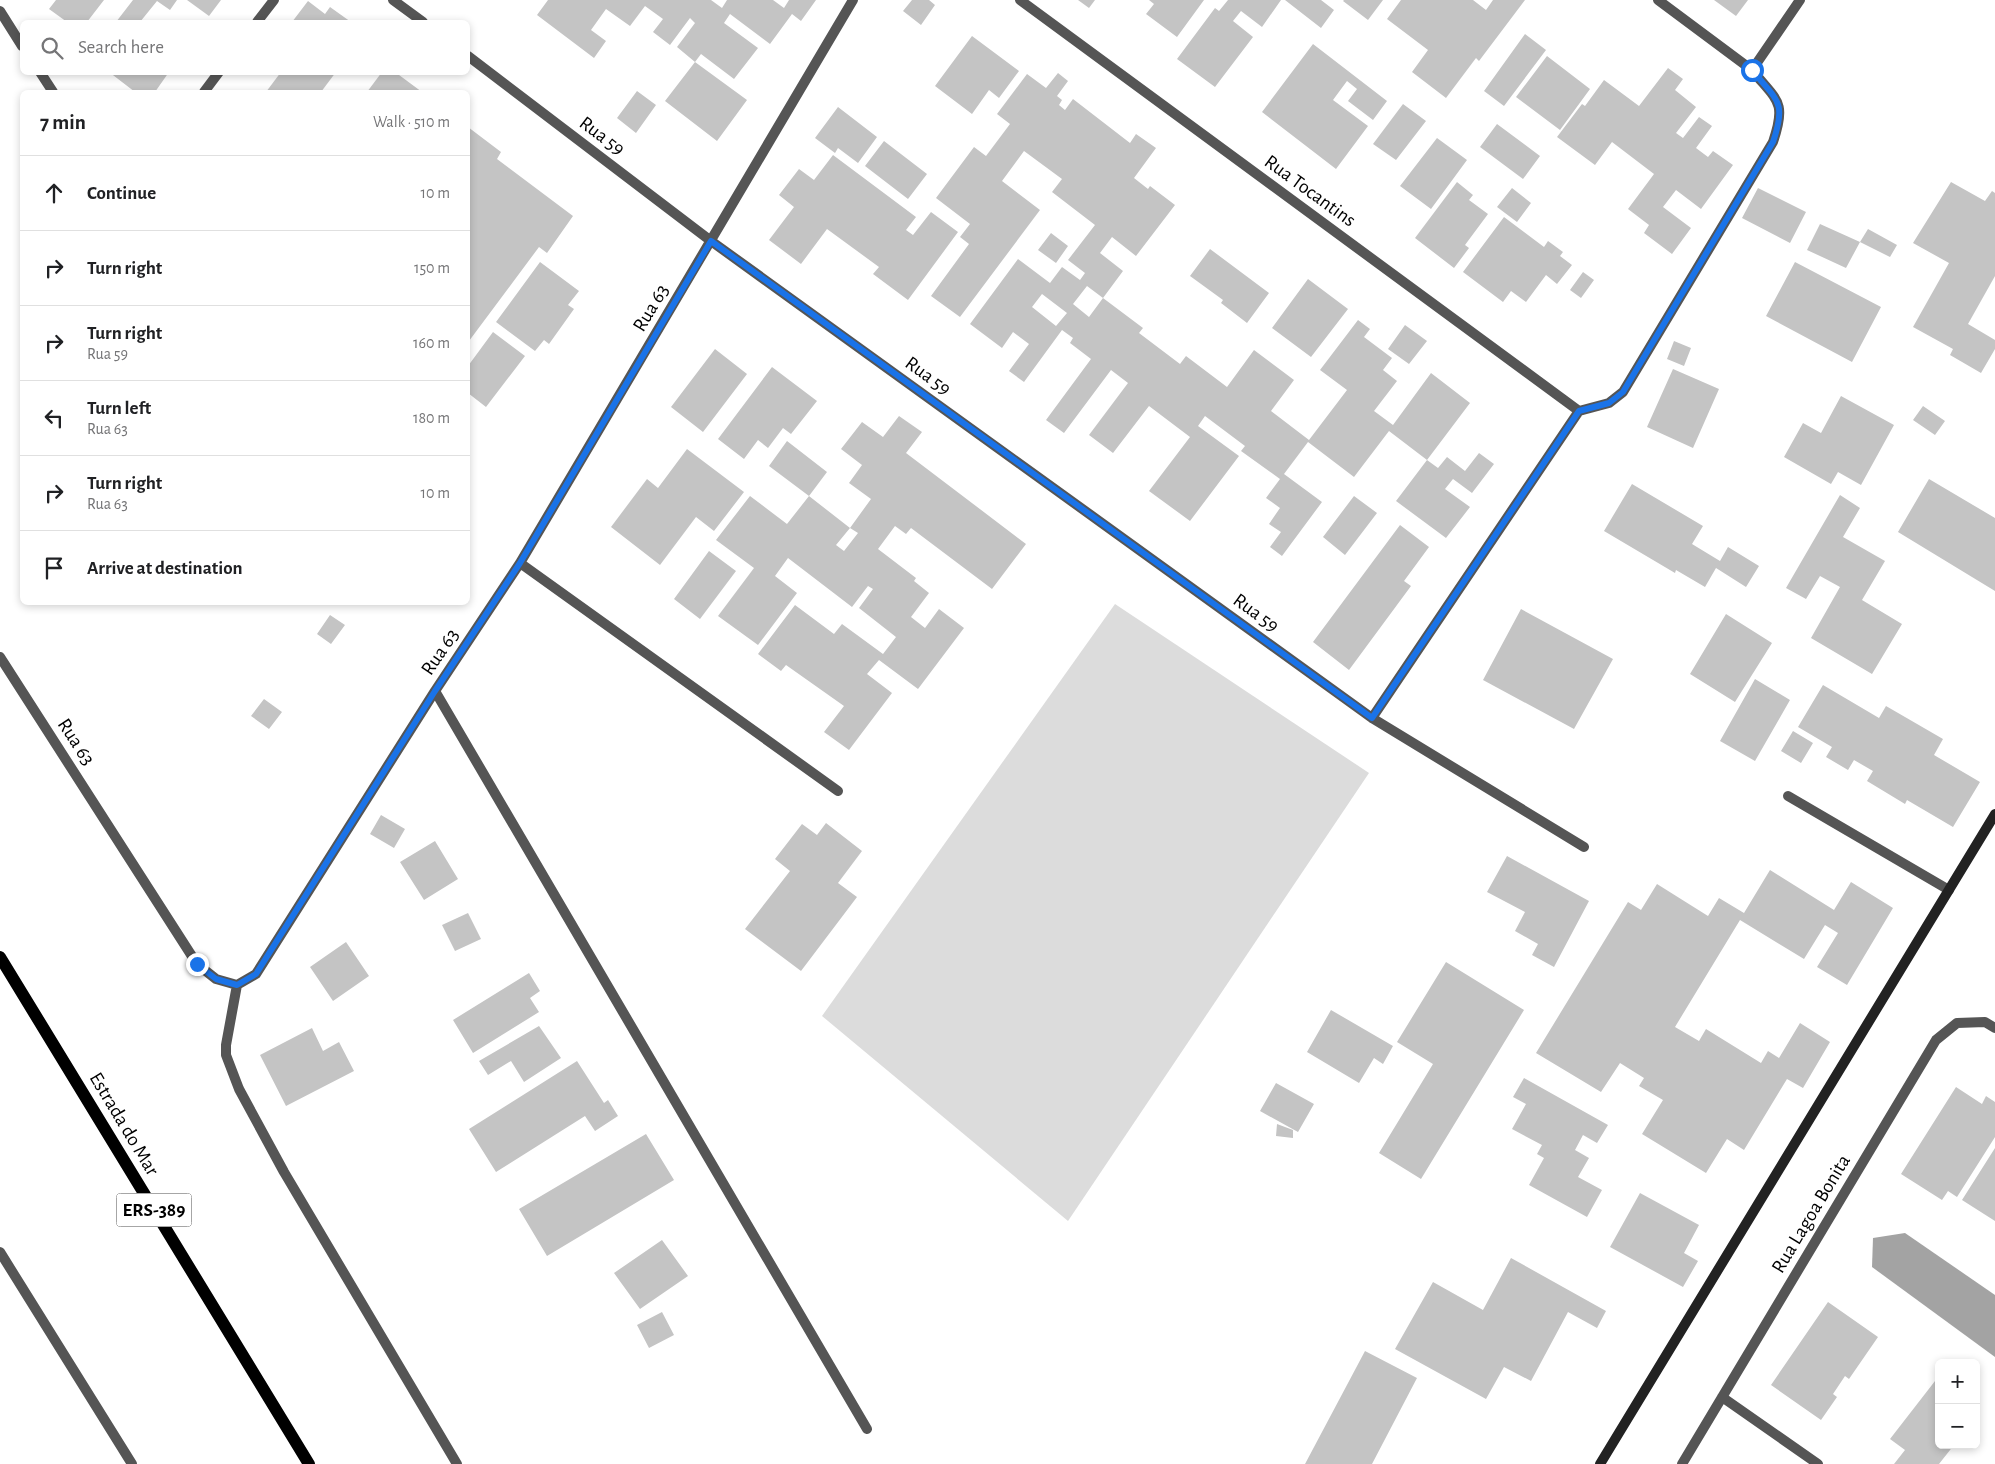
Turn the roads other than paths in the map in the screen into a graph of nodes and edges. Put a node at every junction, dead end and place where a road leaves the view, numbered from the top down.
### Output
1 (274, 0) edge
2 (394, 0) edge
3 (853, 0) edge
4 (1020, 0) edge
5 (1658, 0) edge
6 (1800, 0) edge
7 (0, 12) edge
8 (259, 20) edge
9 (420, 20) edge
10 (20, 43) edge
11 (470, 58) edge
12 (1752, 70) junction
13 (42, 75) edge
14 (217, 75) edge
15 (52, 90) edge
16 (206, 90) edge
17 (711, 241) junction
18 (1579, 411) junction
19 (520, 563) junction
20 (0, 657) edge
21 (435, 691) junction
22 (1372, 718) junction
23 (838, 791) dead end
24 (1788, 796) dead end
25 (1995, 814) edge
26 (1584, 846) dead end
27 (1949, 890) junction
28 (0, 957) edge
29 (237, 985) junction
30 (1995, 1028) edge
31 (0, 1252) edge
32 (1722, 1397) junction
33 (867, 1429) dead end
34 (132, 1464) edge
35 (309, 1464) edge
36 (457, 1464) edge
37 (1600, 1464) edge
38 (1682, 1464) edge
39 (1818, 1464) edge

1 - 8 street
2 - 9 street
3 - 17 street, Rua 63
4 - 18 street, Rua Tocantins
5 - 12 street
6 - 12 street
7 - 10 street
11 - 17 street, Rua 59
12 - 18 street
13 - 15 street
14 - 16 street
17 - 19 street, Rua 63
17 - 22 street, Rua 59
18 - 22 street
19 - 21 street, Rua 63
19 - 23 street
20 - 29 street, Rua 63
21 - 29 street, Rua 63
21 - 33 street
22 - 26 street, Rua 59
24 - 27 street
25 - 27 street
27 - 37 street
28 - 35 main road, Estrada do Mar / ERS-389
29 - 36 street
30 - 32 street, Rua Lagoa Bonita
31 - 34 street
32 - 38 street, Rua Lagoa Bonita
32 - 39 street

